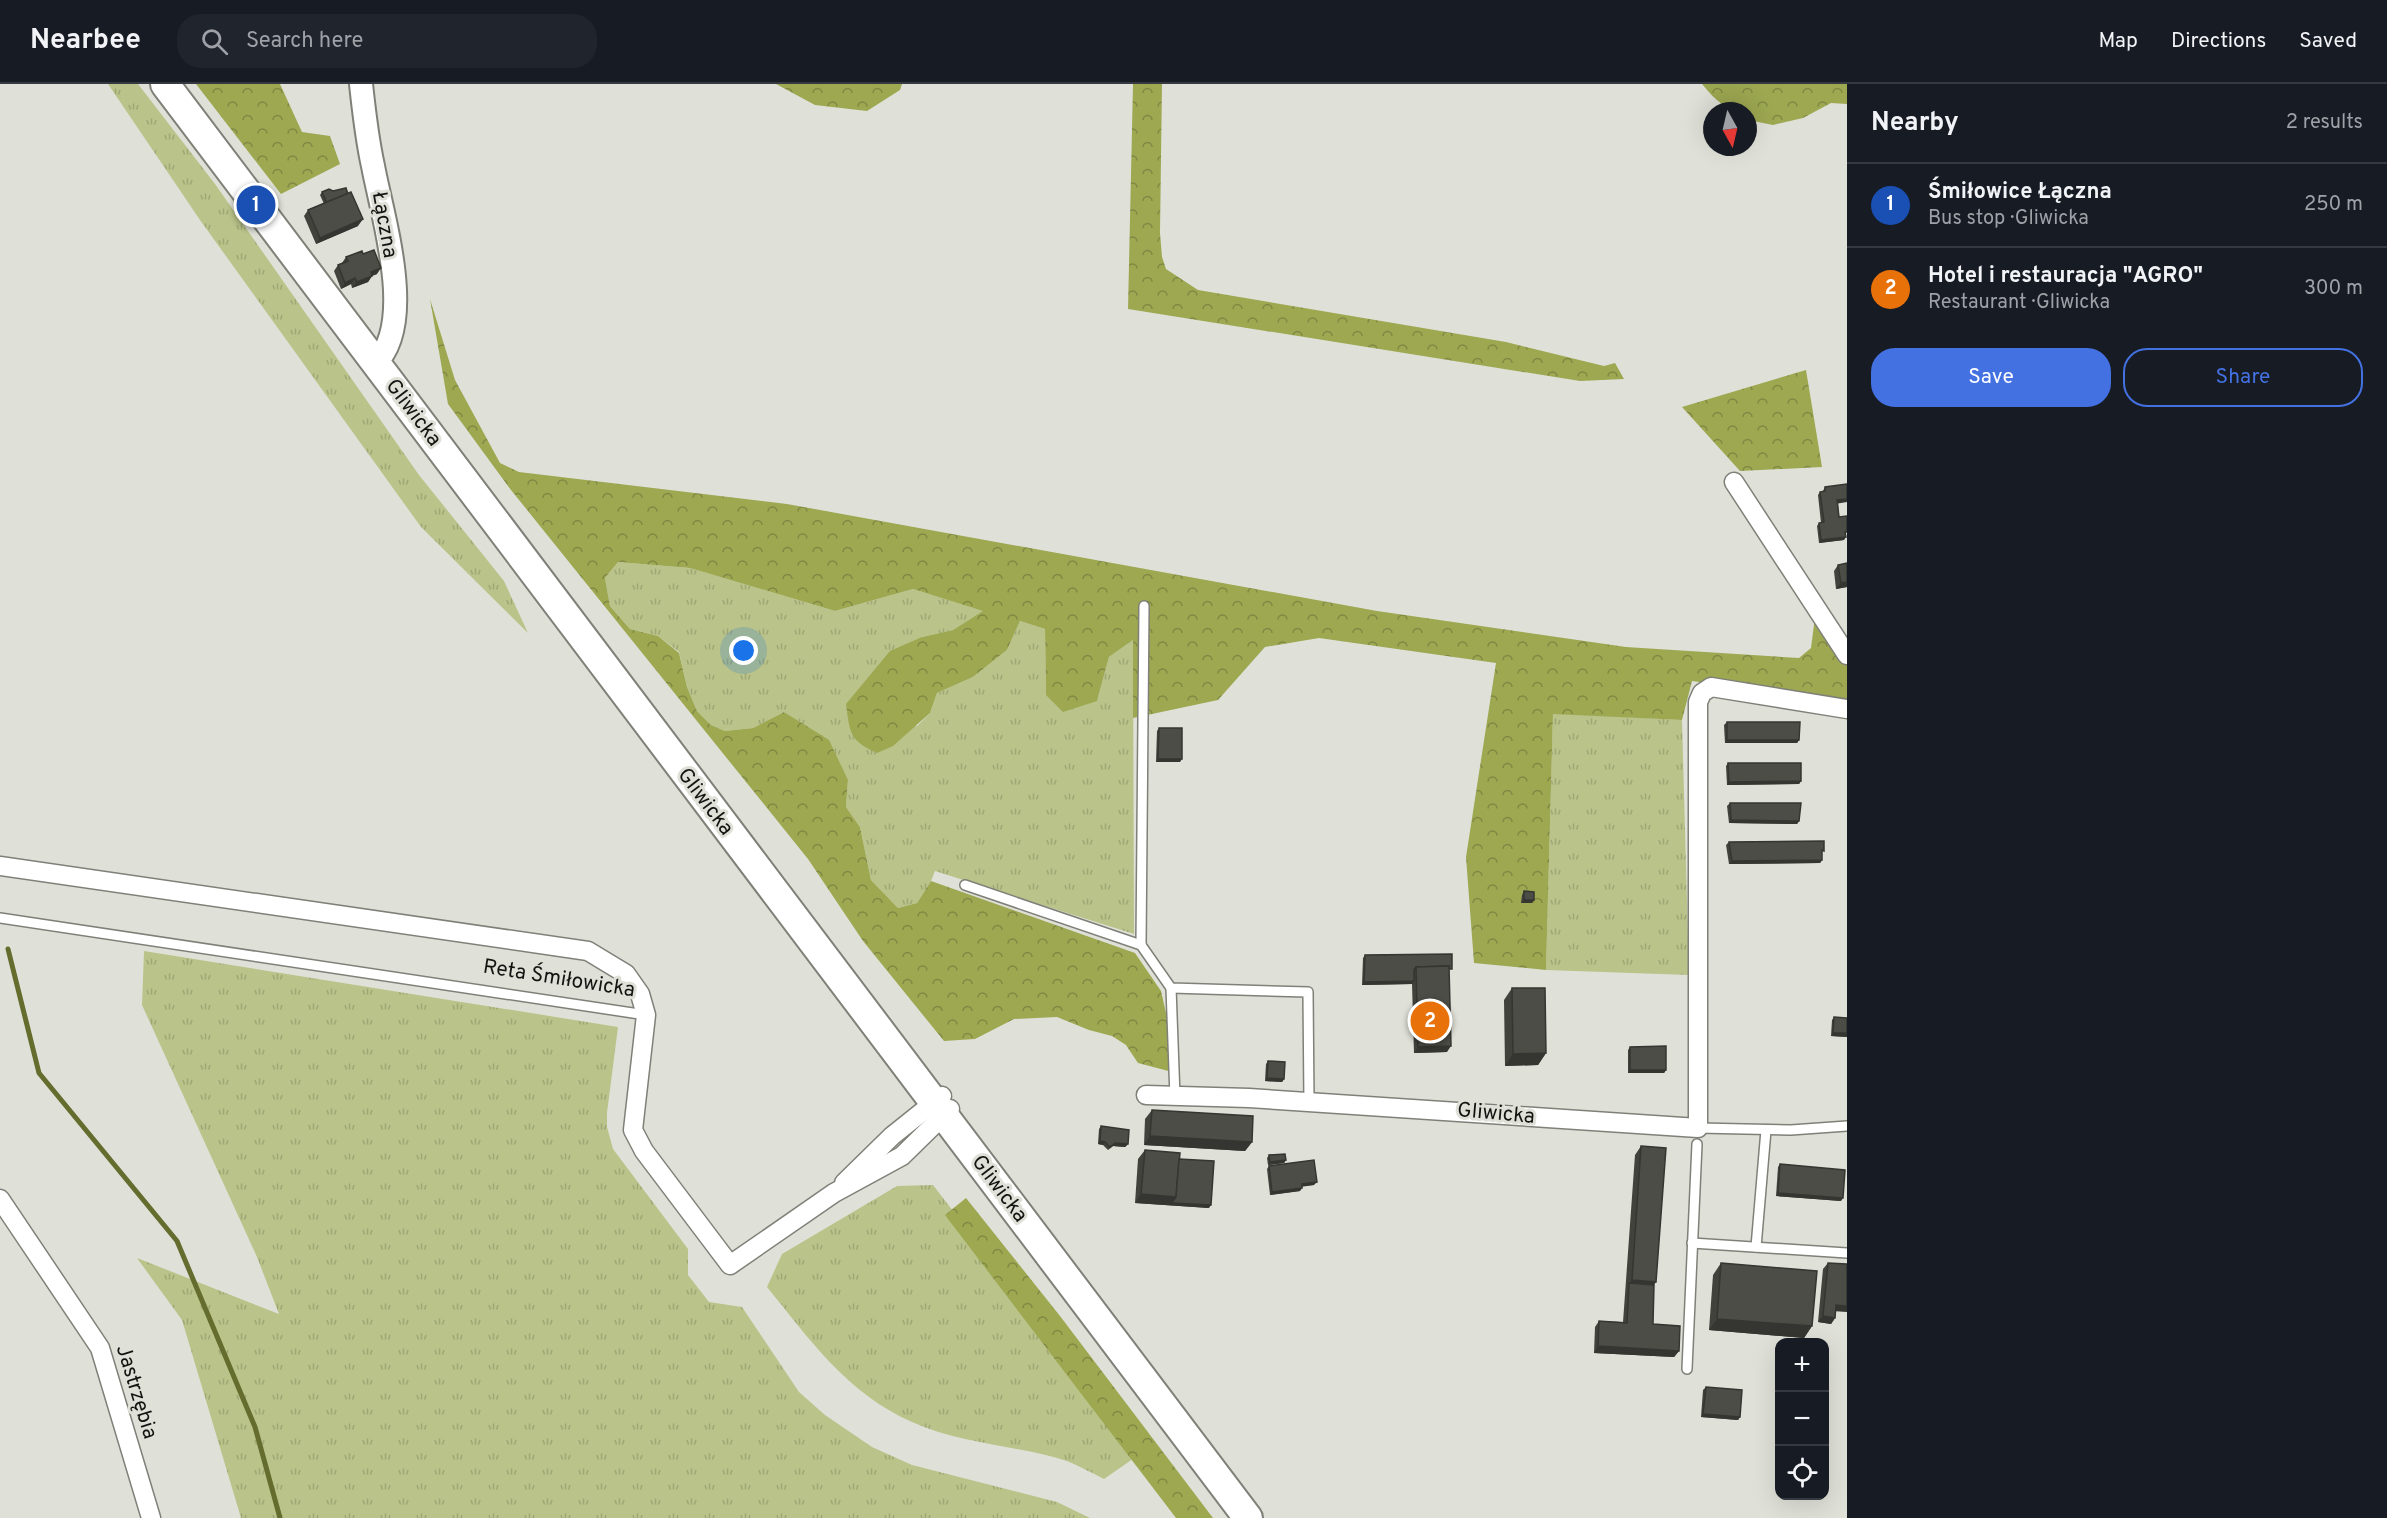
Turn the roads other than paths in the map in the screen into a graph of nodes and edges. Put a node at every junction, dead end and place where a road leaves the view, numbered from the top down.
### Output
1 (165, 84) edge
2 (361, 84) edge
3 (375, 363) junction
4 (1734, 482) dead end
5 (1144, 606) dead end
6 (1847, 655) edge
7 (1847, 709) edge
8 (0, 866) edge
9 (965, 885) dead end
10 (0, 918) edge
11 (1141, 945) junction
12 (1171, 988) junction
13 (646, 1015) junction
14 (1146, 1095) dead end
15 (1175, 1097) junction
16 (1309, 1103) junction
17 (942, 1105) junction
18 (1847, 1126) edge
19 (1766, 1130) junction
20 (1698, 1136) junction
21 (0, 1199) edge
22 (1692, 1242) junction
23 (1756, 1247) junction
24 (1847, 1253) edge
25 (1687, 1369) dead end
26 (151, 1518) edge
27 (1248, 1518) edge

1 - 3 main road, Gliwicka
2 - 3 street, Łączna
3 - 17 main road, Gliwicka
4 - 6 street
5 - 11 lane
7 - 20 street
8 - 13 street, Reta Śmiłowicka
9 - 11 lane
10 - 13 lane, Reta Śmiłowicka
11 - 12 lane
12 - 15 lane
12 - 16 lane
13 - 17 street
14 - 15 street, Gliwicka
15 - 16 street, Gliwicka
16 - 20 street, Gliwicka
17 - 27 main road, Gliwicka
18 - 19 lane, Gliwicka
19 - 20 lane, Gliwicka
19 - 23 lane
20 - 22 lane
21 - 26 street, Jastrzębia
22 - 23 lane
22 - 25 lane
23 - 24 lane

